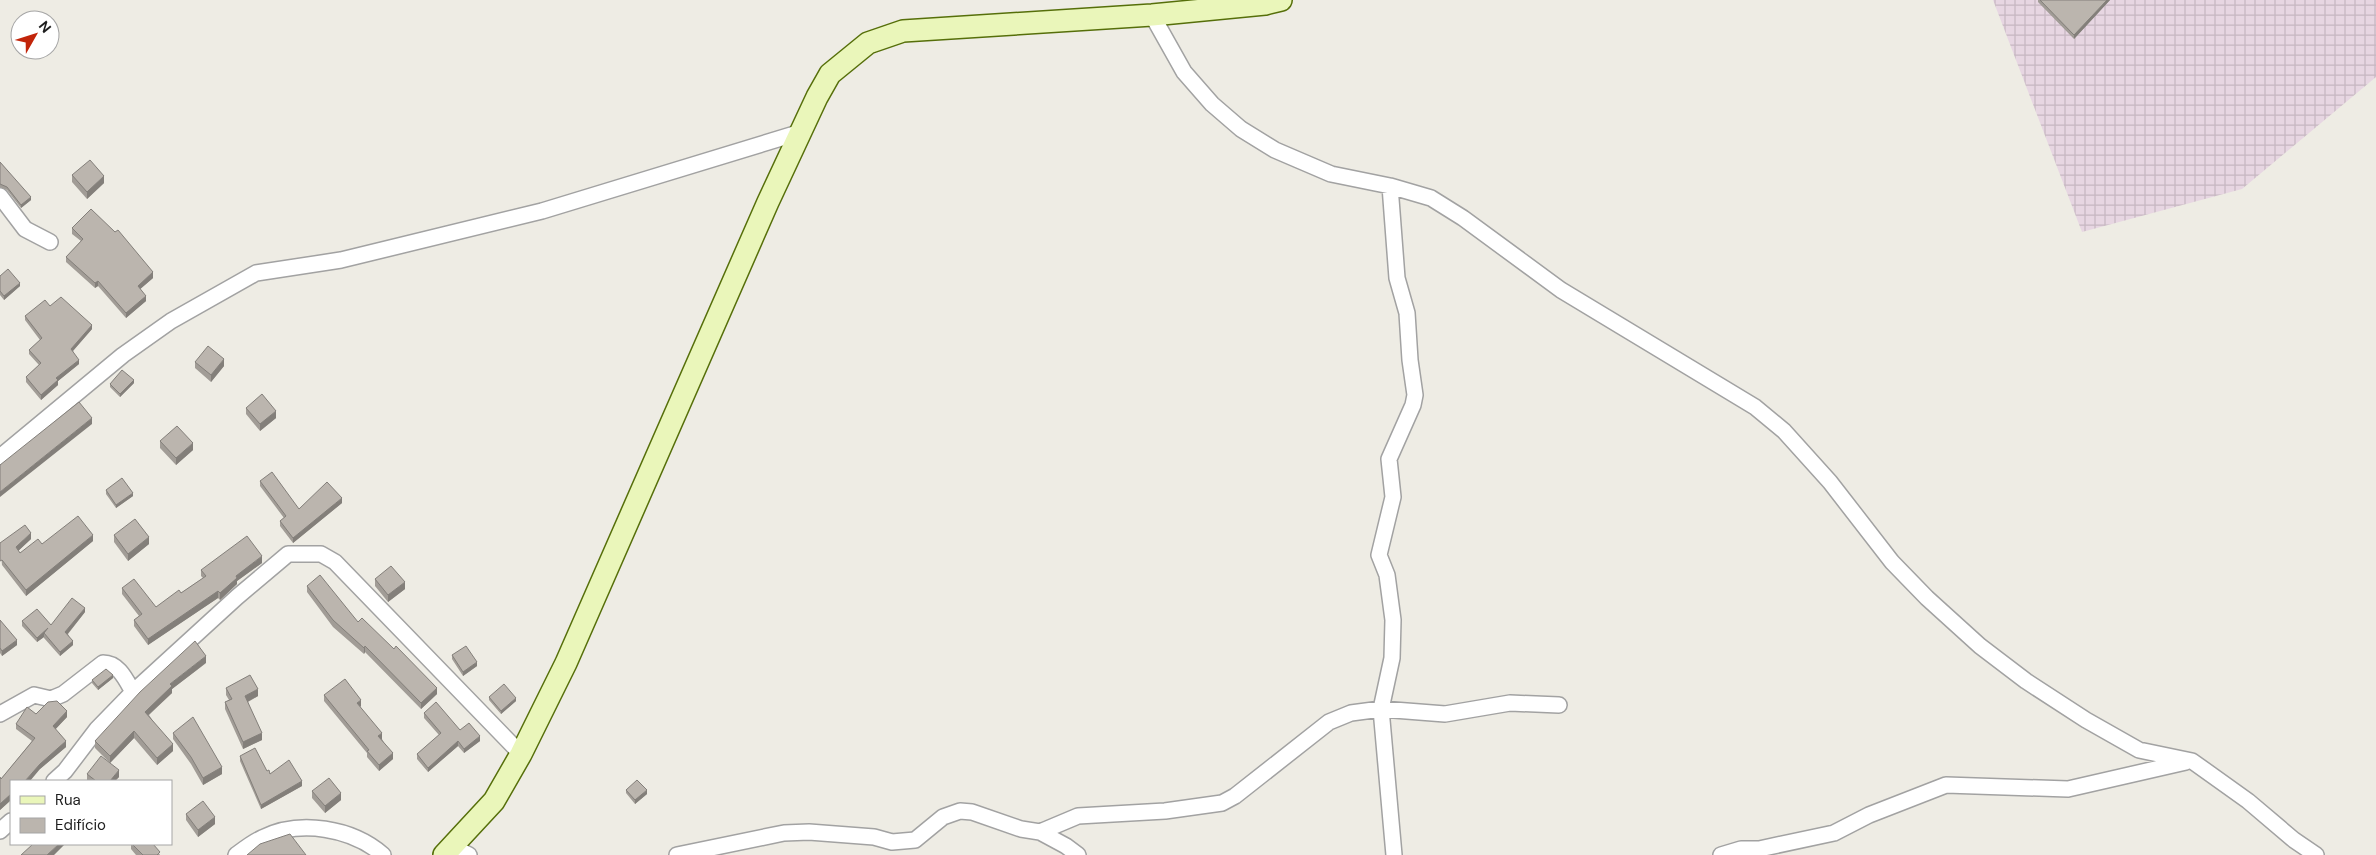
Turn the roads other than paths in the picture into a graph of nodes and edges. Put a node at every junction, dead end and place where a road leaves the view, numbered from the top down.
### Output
1 (1281, 0) edge
2 (1152, 16) junction
3 (801, 132) junction
4 (1390, 186) junction
5 (0, 196) edge
6 (50, 242) dead end
7 (0, 457) edge
8 (133, 692) junction
9 (1559, 705) dead end
10 (1381, 709) junction
11 (0, 714) edge
12 (521, 754) junction
13 (2192, 761) junction
14 (55, 780) edge
15 (10, 821) edge
16 (0, 831) edge
17 (1040, 832) junction
18 (455, 852) edge
19 (1761, 852) edge
20 (236, 855) edge
21 (384, 855) edge
22 (677, 855) edge
23 (1078, 855) edge
24 (1394, 855) edge
25 (1721, 855) edge
26 (2316, 855) edge

1 - 2 main road
2 - 3 main road
2 - 4 street
3 - 7 street
3 - 12 main road
4 - 10 street
4 - 13 street
5 - 6 street
8 - 11 street
8 - 12 street
8 - 14 street
9 - 10 street
10 - 17 street
10 - 24 street
12 - 18 main road
13 - 19 street
13 - 26 street
15 - 16 street
17 - 22 street
17 - 23 street
19 - 25 street
20 - 21 street

